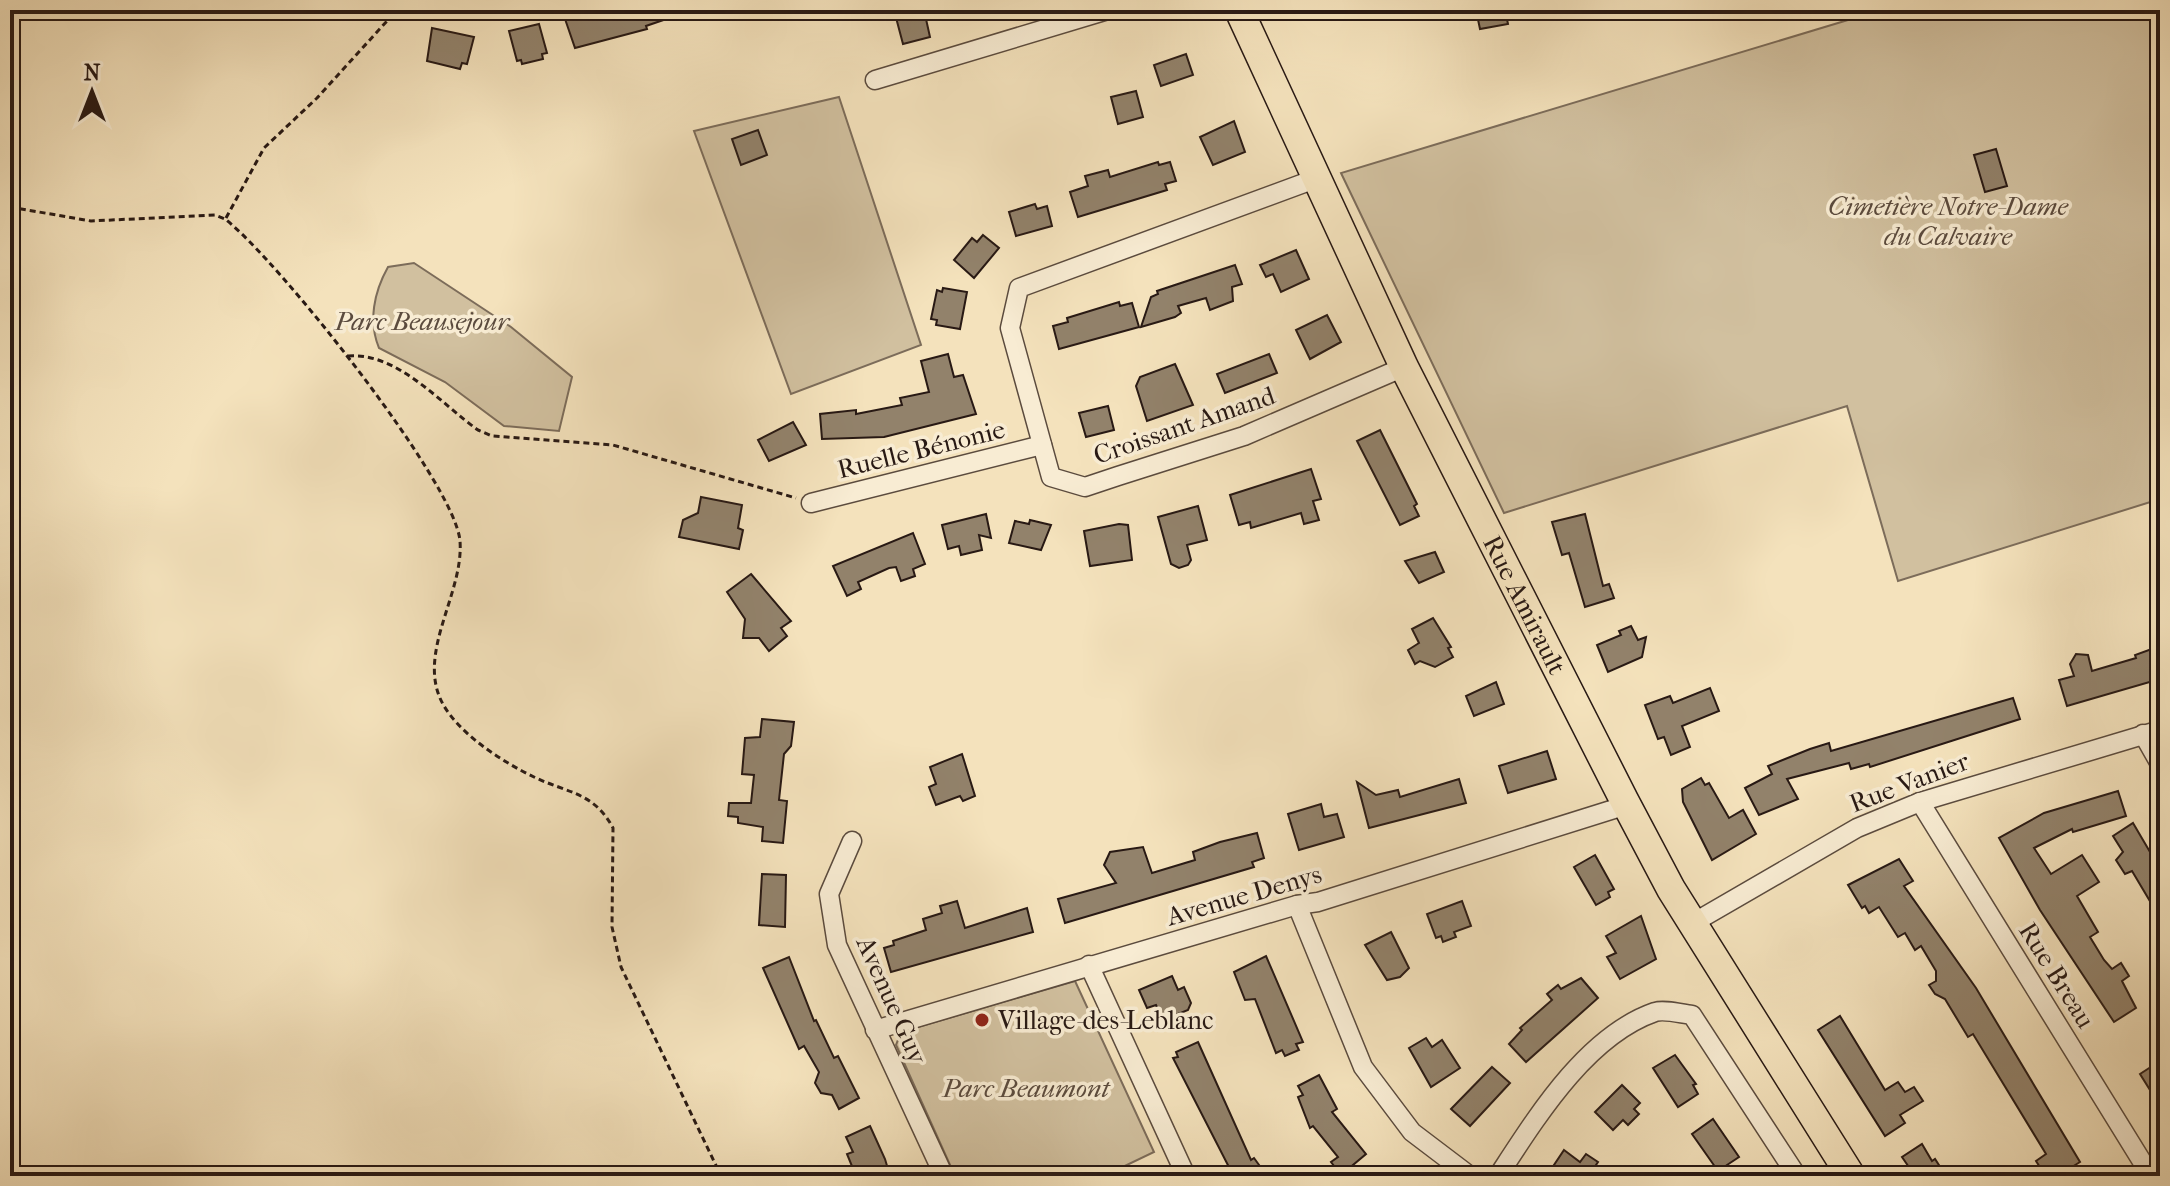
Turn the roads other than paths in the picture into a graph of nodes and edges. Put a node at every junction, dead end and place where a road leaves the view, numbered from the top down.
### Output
1 (1108, 10) edge
2 (1239, 10) edge
3 (875, 80) dead end
4 (1315, 179) junction
5 (1404, 367) junction
6 (1042, 445) junction
7 (811, 503) road end
8 (2151, 732) edge
9 (2160, 764) edge
10 (1920, 802) junction
11 (1627, 805) junction
12 (852, 841) dead end
13 (1297, 905) junction
14 (1693, 923) junction
15 (1089, 965) junction
16 (875, 1030) junction
17 (944, 1176) edge
18 (1186, 1176) edge
19 (1470, 1176) edge
20 (1498, 1176) edge
21 (1797, 1176) edge
22 (1851, 1176) edge
23 (2151, 1176) edge

1 - 3 street
2 - 4 main road, Rue Amirault
4 - 5 main road, Rue Amirault
4 - 6 street, Croissant Amand
5 - 6 street, Croissant Amand
5 - 11 main road, Rue Amirault
6 - 7 street, Ruelle Bénonie
8 - 9 street
8 - 10 street, Rue Vanier
10 - 14 street, Rue Vanier
10 - 23 street, Rue Breau
11 - 13 street, Avenue Denys
11 - 14 main road, Rue Amirault
12 - 16 street, Avenue Guy
13 - 15 street, Avenue Denys
13 - 19 street
14 - 22 main road, Rue Amirault
15 - 16 street, Avenue Denys
15 - 18 street
16 - 17 street, Avenue Guy
20 - 21 street

